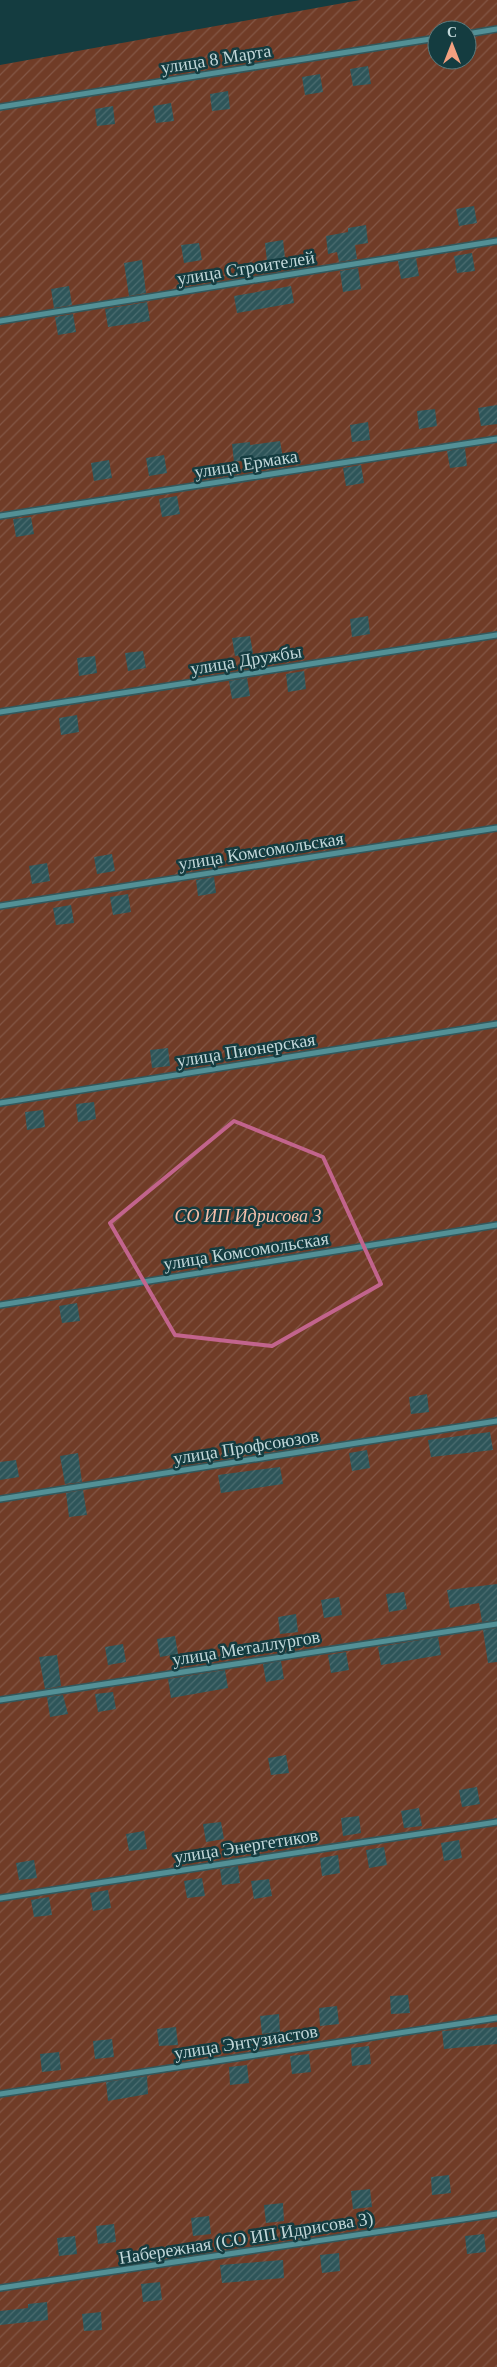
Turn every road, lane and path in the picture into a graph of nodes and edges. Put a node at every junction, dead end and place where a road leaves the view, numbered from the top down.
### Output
1 (497, 29) edge
2 (477, 32) edge
3 (427, 40) edge
4 (0, 107) edge
5 (497, 242) edge
6 (0, 321) edge
7 (497, 439) edge
8 (0, 516) edge
9 (497, 635) edge
10 (0, 712) edge
11 (497, 828) edge
12 (0, 906) edge
13 (497, 1024) edge
14 (0, 1103) edge
15 (497, 1225) edge
16 (0, 1305) edge
17 (497, 1421) edge
18 (0, 1499) edge
19 (497, 1624) edge
20 (0, 1700) edge
21 (497, 1822) edge
22 (0, 1898) edge
23 (497, 2018) edge
24 (0, 2094) edge
25 (497, 2214) edge
26 (0, 2288) edge

1 - 2 street
3 - 4 street, улица 8 Марта
5 - 6 street, улица Строителей
7 - 8 street, улица Ермака
9 - 10 street, улица Дружбы
11 - 12 street, улица Комсомольская
13 - 14 street, улица Пионерская
15 - 16 street, улица Комсомольская
17 - 18 street, улица Профсоюзов
19 - 20 street, улица Металлургов
21 - 22 street, улица Энергетиков
23 - 24 street, улица Энтузиастов
25 - 26 street, Набережная (СО ИП Идрисова 3)

